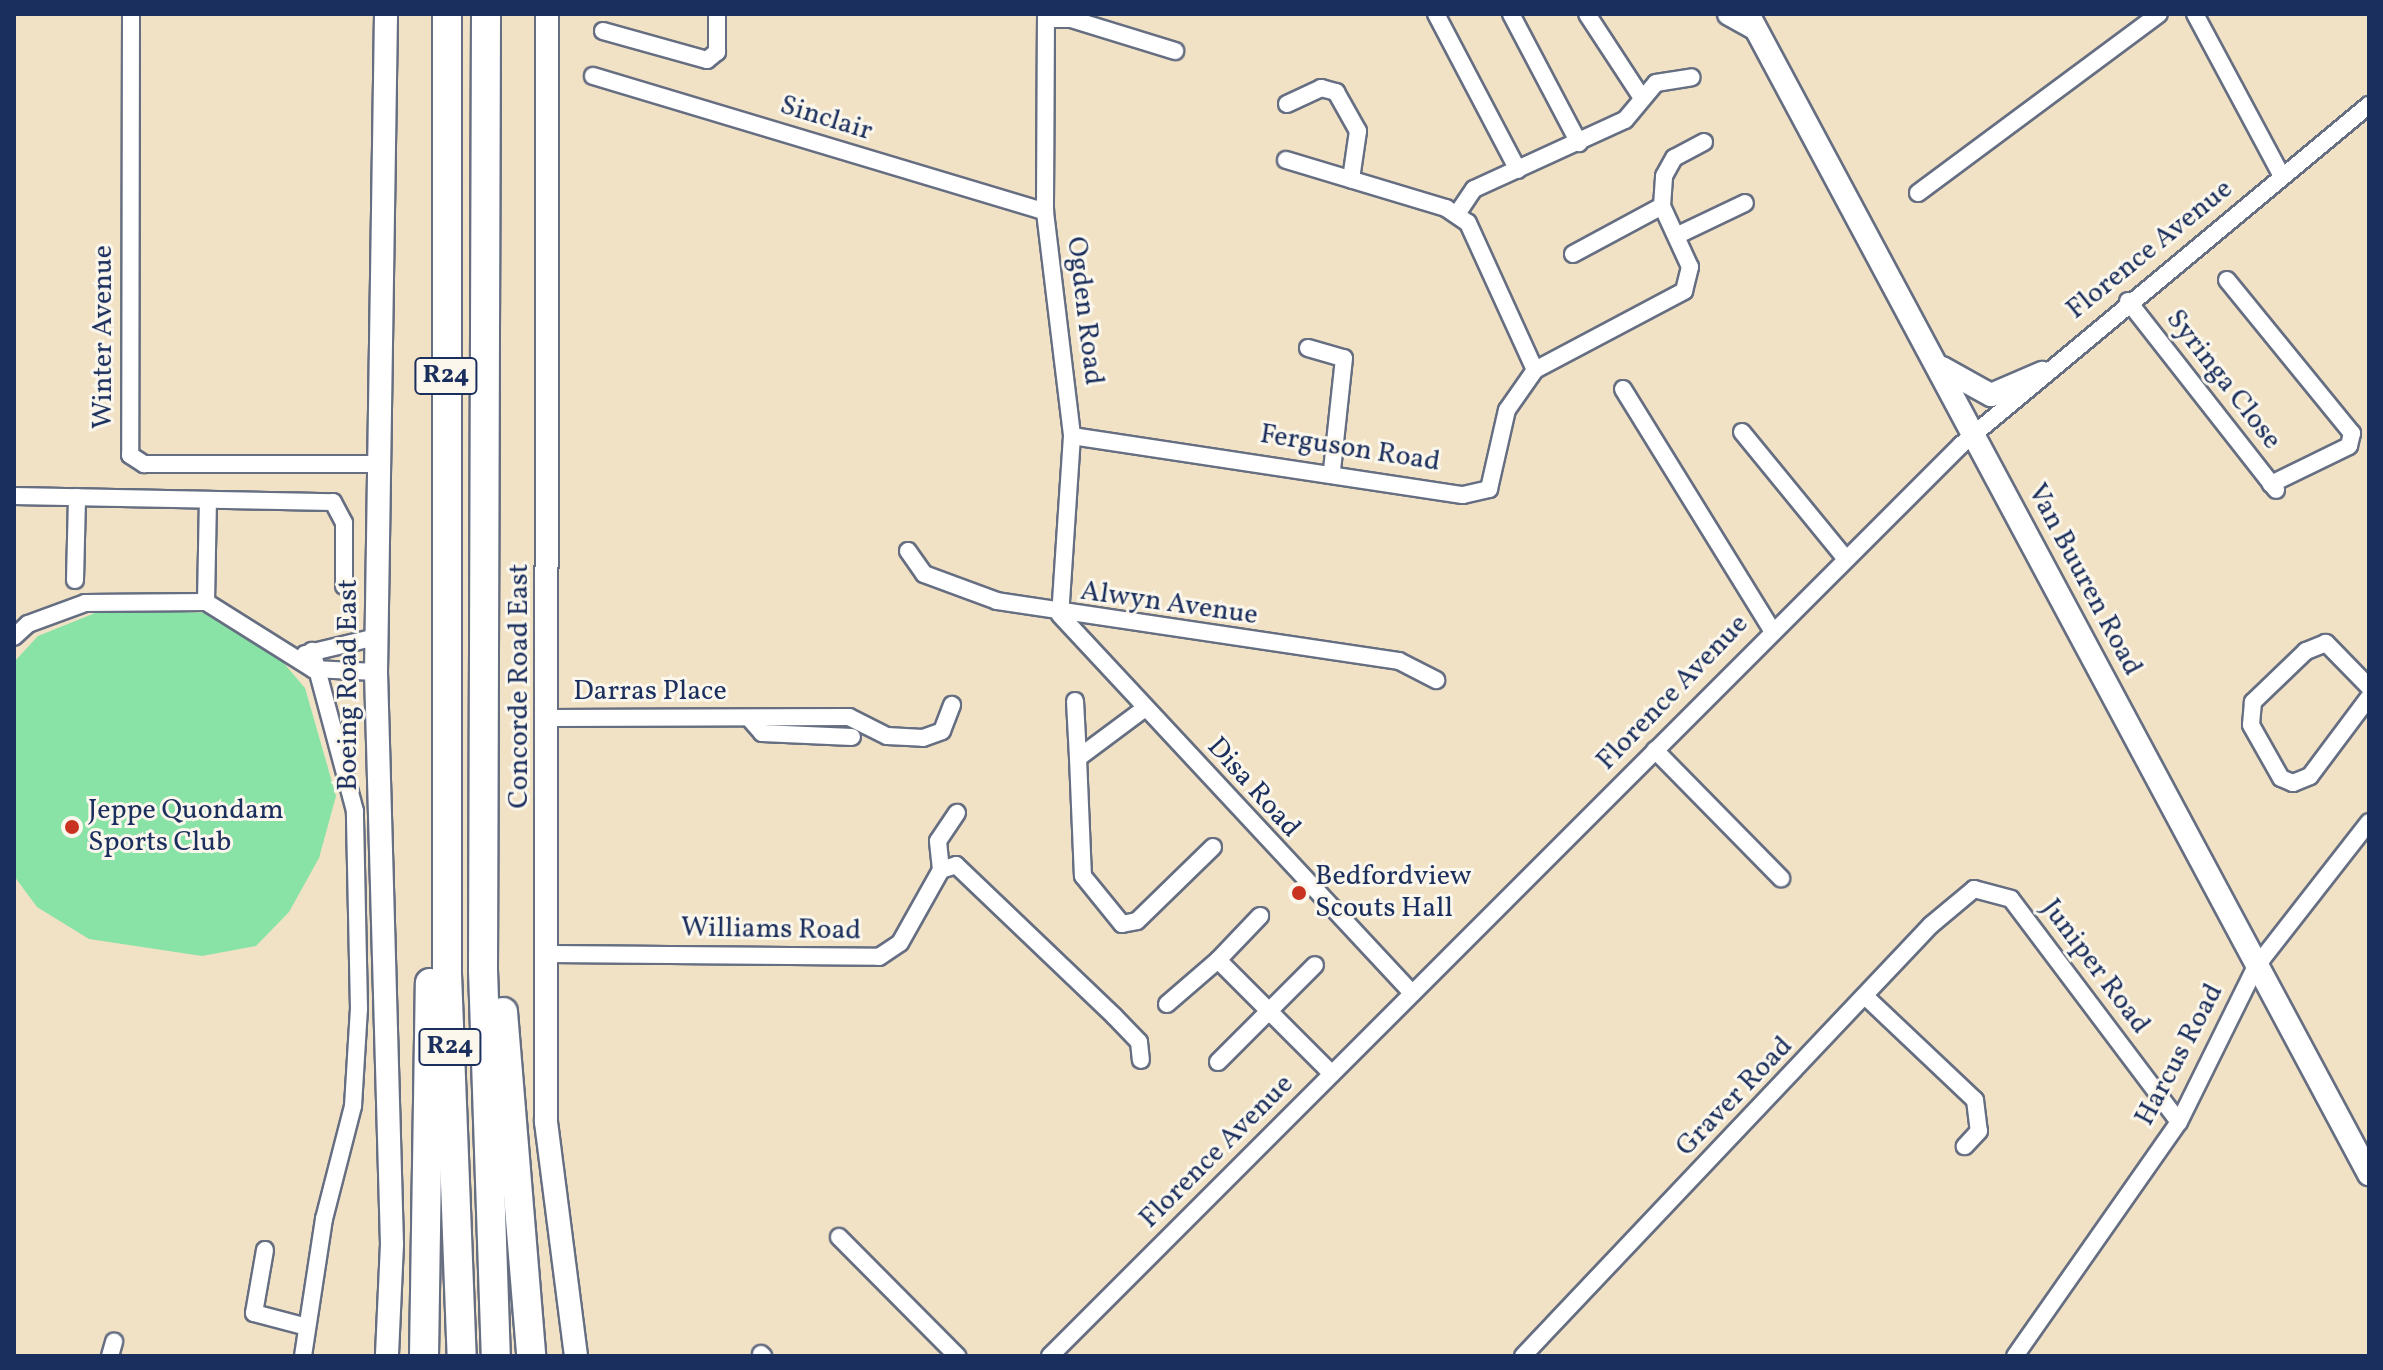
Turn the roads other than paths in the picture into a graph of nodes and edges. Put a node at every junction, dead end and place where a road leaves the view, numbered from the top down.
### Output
1 (131, 14) edge
2 (386, 14) edge
3 (447, 14) edge
4 (486, 14) edge
5 (547, 14) edge
6 (717, 14) edge
7 (1436, 14) edge
8 (1511, 14) edge
9 (1587, 14) edge
10 (1729, 14) edge
11 (2159, 14) edge
12 (2195, 14) edge
13 (1046, 16) edge
14 (1751, 21) edge
15 (603, 31) dead end
16 (1175, 51) dead end
17 (593, 76) dead end
18 (1692, 77) dead end
19 (1640, 95) junction
20 (1287, 104) dead end
21 (2369, 105) edge
22 (1704, 142) dead end
23 (1579, 143) junction
24 (1286, 160) dead end
25 (1518, 170) junction
26 (2282, 176) junction
27 (1351, 179) junction
28 (1918, 193) dead end
29 (1745, 203) dead end
30 (1662, 206) junction
31 (1045, 212) junction
32 (1457, 214) junction
33 (1678, 235) junction
34 (1573, 254) dead end
35 (2227, 280) dead end
36 (2128, 301) junction
37 (1308, 348) dead end
38 (1934, 363) junction
39 (1535, 370) junction
40 (2042, 373) junction
41 (1623, 389) dead end
42 (1742, 432) dead end
43 (1973, 435) junction
44 (1072, 436) junction
45 (380, 464) junction
46 (1332, 470) junction
47 (14, 496) edge
48 (77, 497) junction
49 (208, 500) junction
50 (908, 551) dead end
51 (1845, 558) junction
52 (75, 580) dead end
53 (344, 586) dead end
54 (206, 602) junction
55 (1060, 615) junction
56 (1772, 630) junction
57 (14, 637) edge
58 (376, 637) junction
59 (312, 651) junction
60 (486, 651) junction
61 (296, 659) junction
62 (313, 669) junction
63 (376, 672) junction
64 (1436, 680) dead end
65 (2369, 687) edge
66 (1075, 701) dead end
67 (2367, 704) edge
68 (952, 705) dead end
69 (1145, 708) junction
70 (550, 718) junction
71 (749, 718) junction
72 (852, 737) dead end
73 (445, 739) junction
74 (1655, 750) junction
75 (1078, 758) junction
76 (957, 813) dead end
77 (2369, 822) edge
78 (1213, 847) dead end
79 (941, 870) junction
80 (1781, 878) dead end
81 (1992, 889) joint
82 (1260, 916) dead end
83 (550, 954) junction
84 (1218, 960) junction
85 (1315, 965) dead end
86 (2255, 968) junction
87 (1412, 993) junction
88 (1866, 997) junction
89 (1167, 1004) dead end
90 (1270, 1013) junction
91 (1141, 1060) dead end
92 (1218, 1062) dead end
93 (1332, 1074) junction
94 (2179, 1122) junction
95 (1965, 1146) dead end
96 (2369, 1174) edge
97 (839, 1237) dead end
98 (265, 1250) dead end
99 (307, 1327) junction
100 (303, 1356) edge
101 (387, 1356) edge
102 (424, 1356) edge
103 (462, 1356) edge
104 (496, 1356) edge
105 (531, 1356) edge
106 (576, 1356) edge
107 (957, 1356) edge
108 (1050, 1356) edge
109 (1523, 1356) edge
110 (2015, 1356) edge

1 - 45 street, Winter Avenue
2 - 45 main road, Boeing Road East
3 - 73 highway, R24
4 - 60 highway, R24
5 - 70 main road, Concorde Road East
6 - 15 street
7 - 25 street
8 - 23 street
9 - 19 street
10 - 14 main road
11 - 28 street
12 - 26 street
13 - 16 street
13 - 31 street, Ogden Road
14 - 38 main road, Van Buuren Road
17 - 31 street, Sinclair
18 - 19 street
19 - 23 street
20 - 27 street
21 - 26 street, Florence Avenue
22 - 30 street
23 - 25 street
24 - 27 street
25 - 32 street
26 - 36 street, Florence Avenue
27 - 32 street
29 - 33 street
30 - 33 street
30 - 34 street
31 - 44 street, Ogden Road
32 - 39 street
33 - 39 street, Ferguson Road
35 - 36 street, Syringa Close
36 - 40 street, Florence Avenue
37 - 46 street
38 - 40 main road
38 - 43 main road, Van Buuren Road
39 - 46 street, Ferguson Road
40 - 43 street, Florence Avenue
41 - 56 street
42 - 51 street
43 - 51 street, Florence Avenue
43 - 86 main road, Van Buuren Road
44 - 46 street, Ferguson Road
44 - 55 street, Ogden Road
45 - 58 main road, Boeing Road East
47 - 48 street
48 - 49 street
48 - 52 street
49 - 53 street
49 - 54 street
50 - 55 street, Alwyn Avenue
51 - 56 street, Florence Avenue
54 - 57 street
54 - 61 street
55 - 64 street, Alwyn Avenue
55 - 69 street, Disa Road
56 - 74 street, Florence Avenue
58 - 59 street
58 - 63 main road, Boeing Road East
59 - 61 street
59 - 62 street
60 - 104 highway, R24
60 - 105 highway
61 - 62 street
62 - 63 street
62 - 99 street
63 - 101 main road, Boeing Road East
65 - 67 street
66 - 75 street
68 - 71 street, Darras Place
69 - 75 street
69 - 87 street, Disa Road
70 - 71 street, Darras Place
70 - 83 main road, Concorde Road East
71 - 72 street
73 - 102 highway
73 - 103 highway, R24
74 - 80 street
74 - 87 street, Florence Avenue
75 - 78 street
76 - 79 street
77 - 86 street, Harcus Road
79 - 83 street, Williams Road
79 - 91 street
81 - 88 street, Graver Road
81 - 94 street, Juniper Road
82 - 84 street
83 - 106 main road, Concorde Road East
84 - 89 street
84 - 90 street
85 - 90 street
86 - 94 street, Harcus Road
86 - 96 main road, Van Buuren Road
87 - 93 street, Florence Avenue
88 - 95 street
88 - 109 street, Graver Road
90 - 92 street
90 - 93 street
93 - 108 street, Florence Avenue
94 - 110 street, Harcus Road
97 - 107 street
98 - 99 street
99 - 100 street

